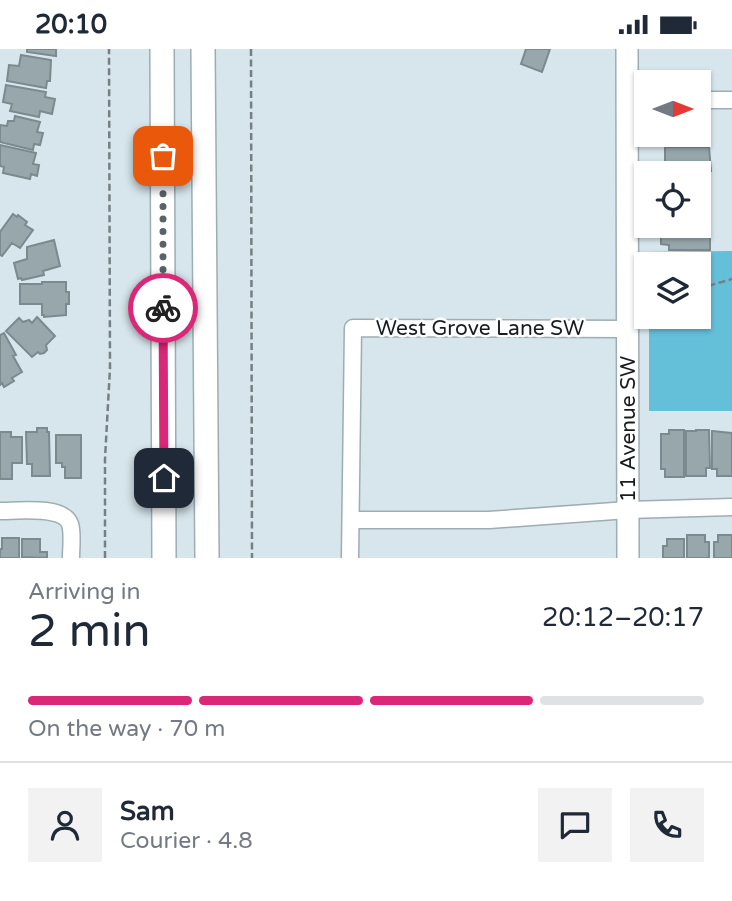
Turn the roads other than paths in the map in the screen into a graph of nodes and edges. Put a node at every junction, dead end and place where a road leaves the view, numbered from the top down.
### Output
1 (162, 49) edge
2 (203, 49) edge
3 (627, 49) edge
4 (634, 85) edge
5 (711, 100) edge
6 (732, 100) edge
7 (635, 147) edge
8 (628, 329) junction
9 (732, 507) edge
10 (628, 510) junction
11 (0, 511) edge
12 (351, 520) junction
13 (71, 558) edge
14 (164, 558) edge
15 (207, 558) edge
16 (350, 558) edge
17 (628, 558) edge

1 - 14 main road
2 - 15 main road
3 - 4 street, 11 Avenue SW
5 - 6 street
7 - 8 street, 11 Avenue SW
8 - 10 street, 11 Avenue SW
8 - 12 street, West Grove Lane SW
9 - 10 street
10 - 12 street
10 - 17 street, 11 Avenue SW
11 - 13 street
12 - 16 street, West Grove Lane SW

